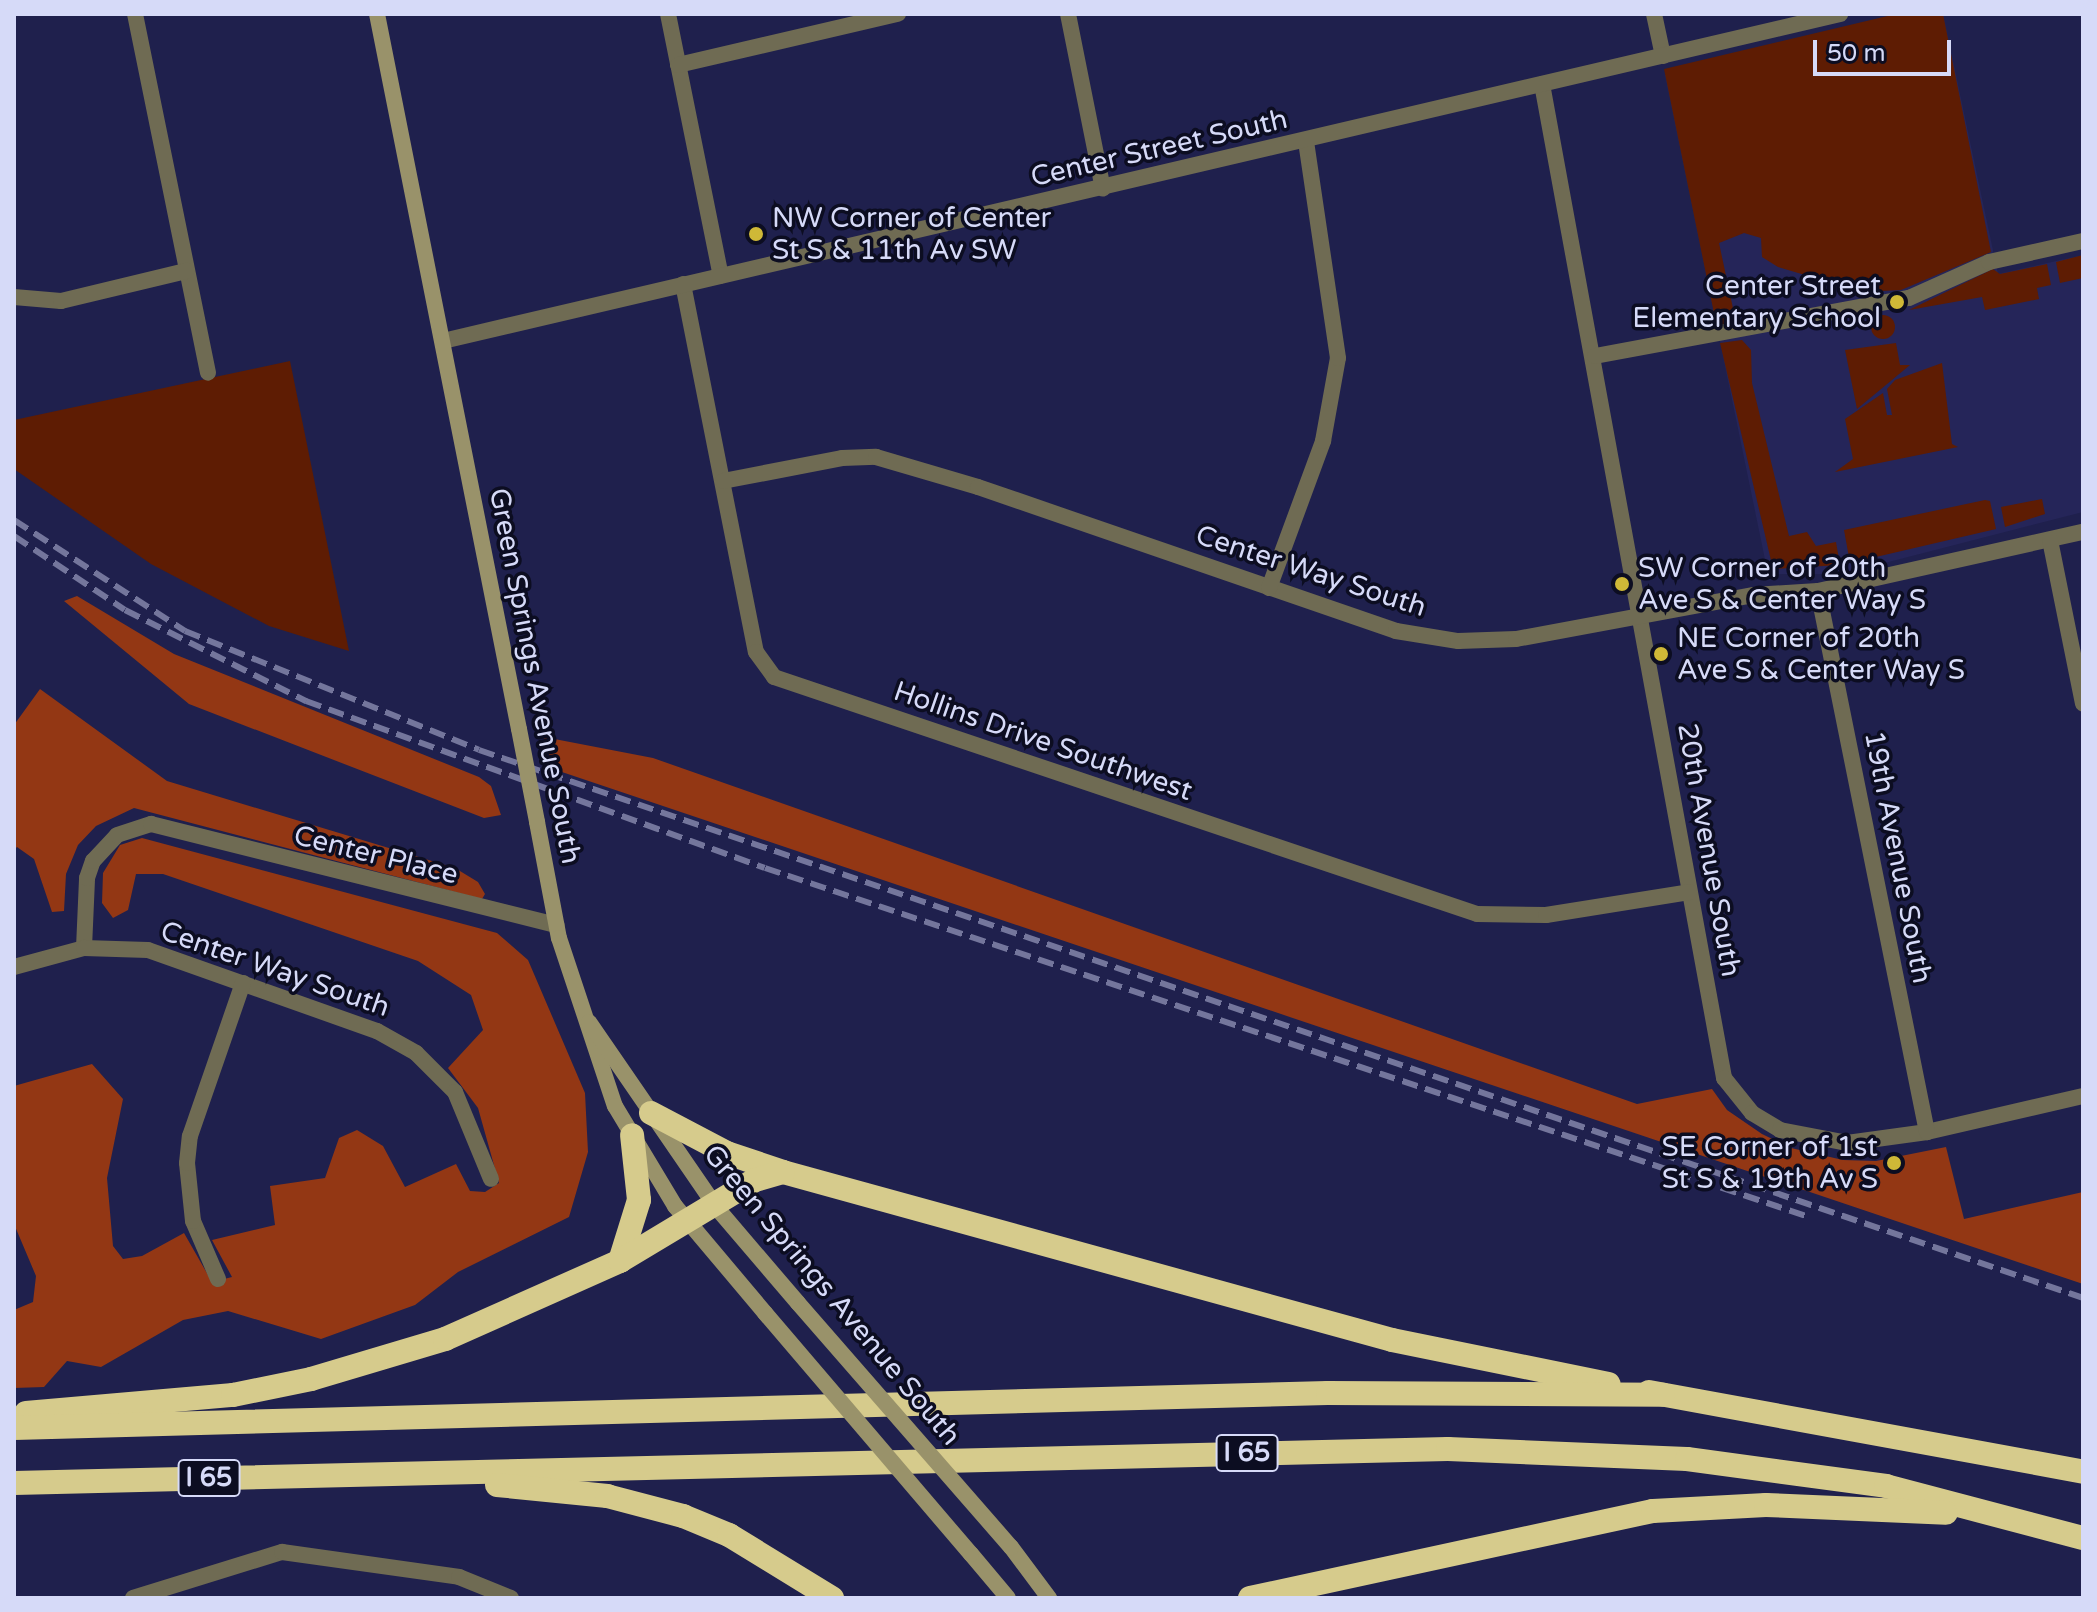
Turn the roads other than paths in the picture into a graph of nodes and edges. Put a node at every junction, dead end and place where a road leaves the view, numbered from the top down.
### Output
1 (135, 14) edge
2 (377, 14) edge
3 (668, 14) edge
4 (898, 14) edge
5 (1068, 14) edge
6 (1654, 14) edge
7 (1840, 14) edge
8 (1663, 56) junction
9 (678, 65) junction
10 (1542, 84) junction
11 (1306, 141) junction
12 (1103, 189) junction
13 (2083, 241) edge
14 (186, 271) junction
15 (721, 276) junction
16 (683, 284) junction
17 (14, 297) edge
18 (443, 341) junction
19 (1595, 356) junction
20 (208, 373) dead end
21 (723, 481) junction
22 (2083, 532) edge
23 (2050, 540) junction
24 (1269, 588) junction
25 (1818, 591) junction
26 (1641, 615) junction
27 (2083, 704) edge
28 (1689, 892) junction
29 (557, 925) junction
30 (84, 948) junction
31 (14, 967) edge
32 (243, 983) junction
33 (585, 1018) junction
34 (2083, 1096) edge
35 (651, 1113) junction
36 (1927, 1132) junction
37 (632, 1135) junction
38 (783, 1172) junction
39 (491, 1179) dead end
40 (716, 1207) junction
41 (689, 1224) junction
42 (620, 1261) junction
43 (218, 1279) dead end
44 (1663, 1395) junction
45 (14, 1414) edge
46 (14, 1428) edge
47 (2083, 1472) edge
48 (403, 1474) junction
49 (14, 1483) edge
50 (1990, 1515) junction
51 (2083, 1538) edge
52 (133, 1598) edge
53 (511, 1598) edge
54 (832, 1598) edge
55 (1008, 1598) edge
56 (1049, 1598) edge
57 (1250, 1598) edge

1 - 14 street
2 - 18 main road, Green Springs Avenue South
3 - 9 street
4 - 9 street
5 - 12 street
6 - 8 street
7 - 8 street, Center Street South
8 - 10 street, Center Street South
9 - 15 street
10 - 11 street, Center Street South
10 - 19 street, 20th Avenue South
11 - 12 street, Center Street South
11 - 24 street
12 - 15 street, Center Street South
13 - 19 street
14 - 17 street
14 - 20 street
15 - 16 street, Center Street South
16 - 18 street, Center Street South
16 - 21 street, Hollins Drive Southwest
18 - 29 main road, Green Springs Avenue South, bridge
19 - 26 street, 20th Avenue South
21 - 24 street, Center Way South
21 - 28 street, Hollins Drive Southwest
22 - 23 street, Center Way South
23 - 25 street, Center Way South
23 - 27 street
24 - 26 street, Center Way South
25 - 26 street, Center Way South
25 - 36 street, 19th Avenue South
26 - 28 street, 20th Avenue South
28 - 36 street, 20th Avenue South
29 - 30 street, Center Place
29 - 33 main road, Green Springs Avenue South
30 - 31 street, Center Way South
30 - 32 street, Center Way South
32 - 39 street, Center Way South
32 - 43 street
33 - 35 main road, Green Springs Avenue South
33 - 37 main road, Green Springs Avenue South
34 - 36 street
35 - 38 highway
35 - 40 main road, Green Springs Avenue South
37 - 41 main road, Green Springs Avenue South
37 - 42 highway
38 - 40 highway
38 - 44 highway
40 - 41 highway
40 - 56 main road, Green Springs Avenue South, bridge
41 - 42 highway
41 - 55 main road, Green Springs Avenue South, bridge
42 - 45 highway
44 - 46 highway, I 65
44 - 47 highway, I 65
48 - 49 highway, I 65
48 - 50 highway, I 65
48 - 54 highway
50 - 51 highway, I 65
50 - 57 highway
52 - 53 street

